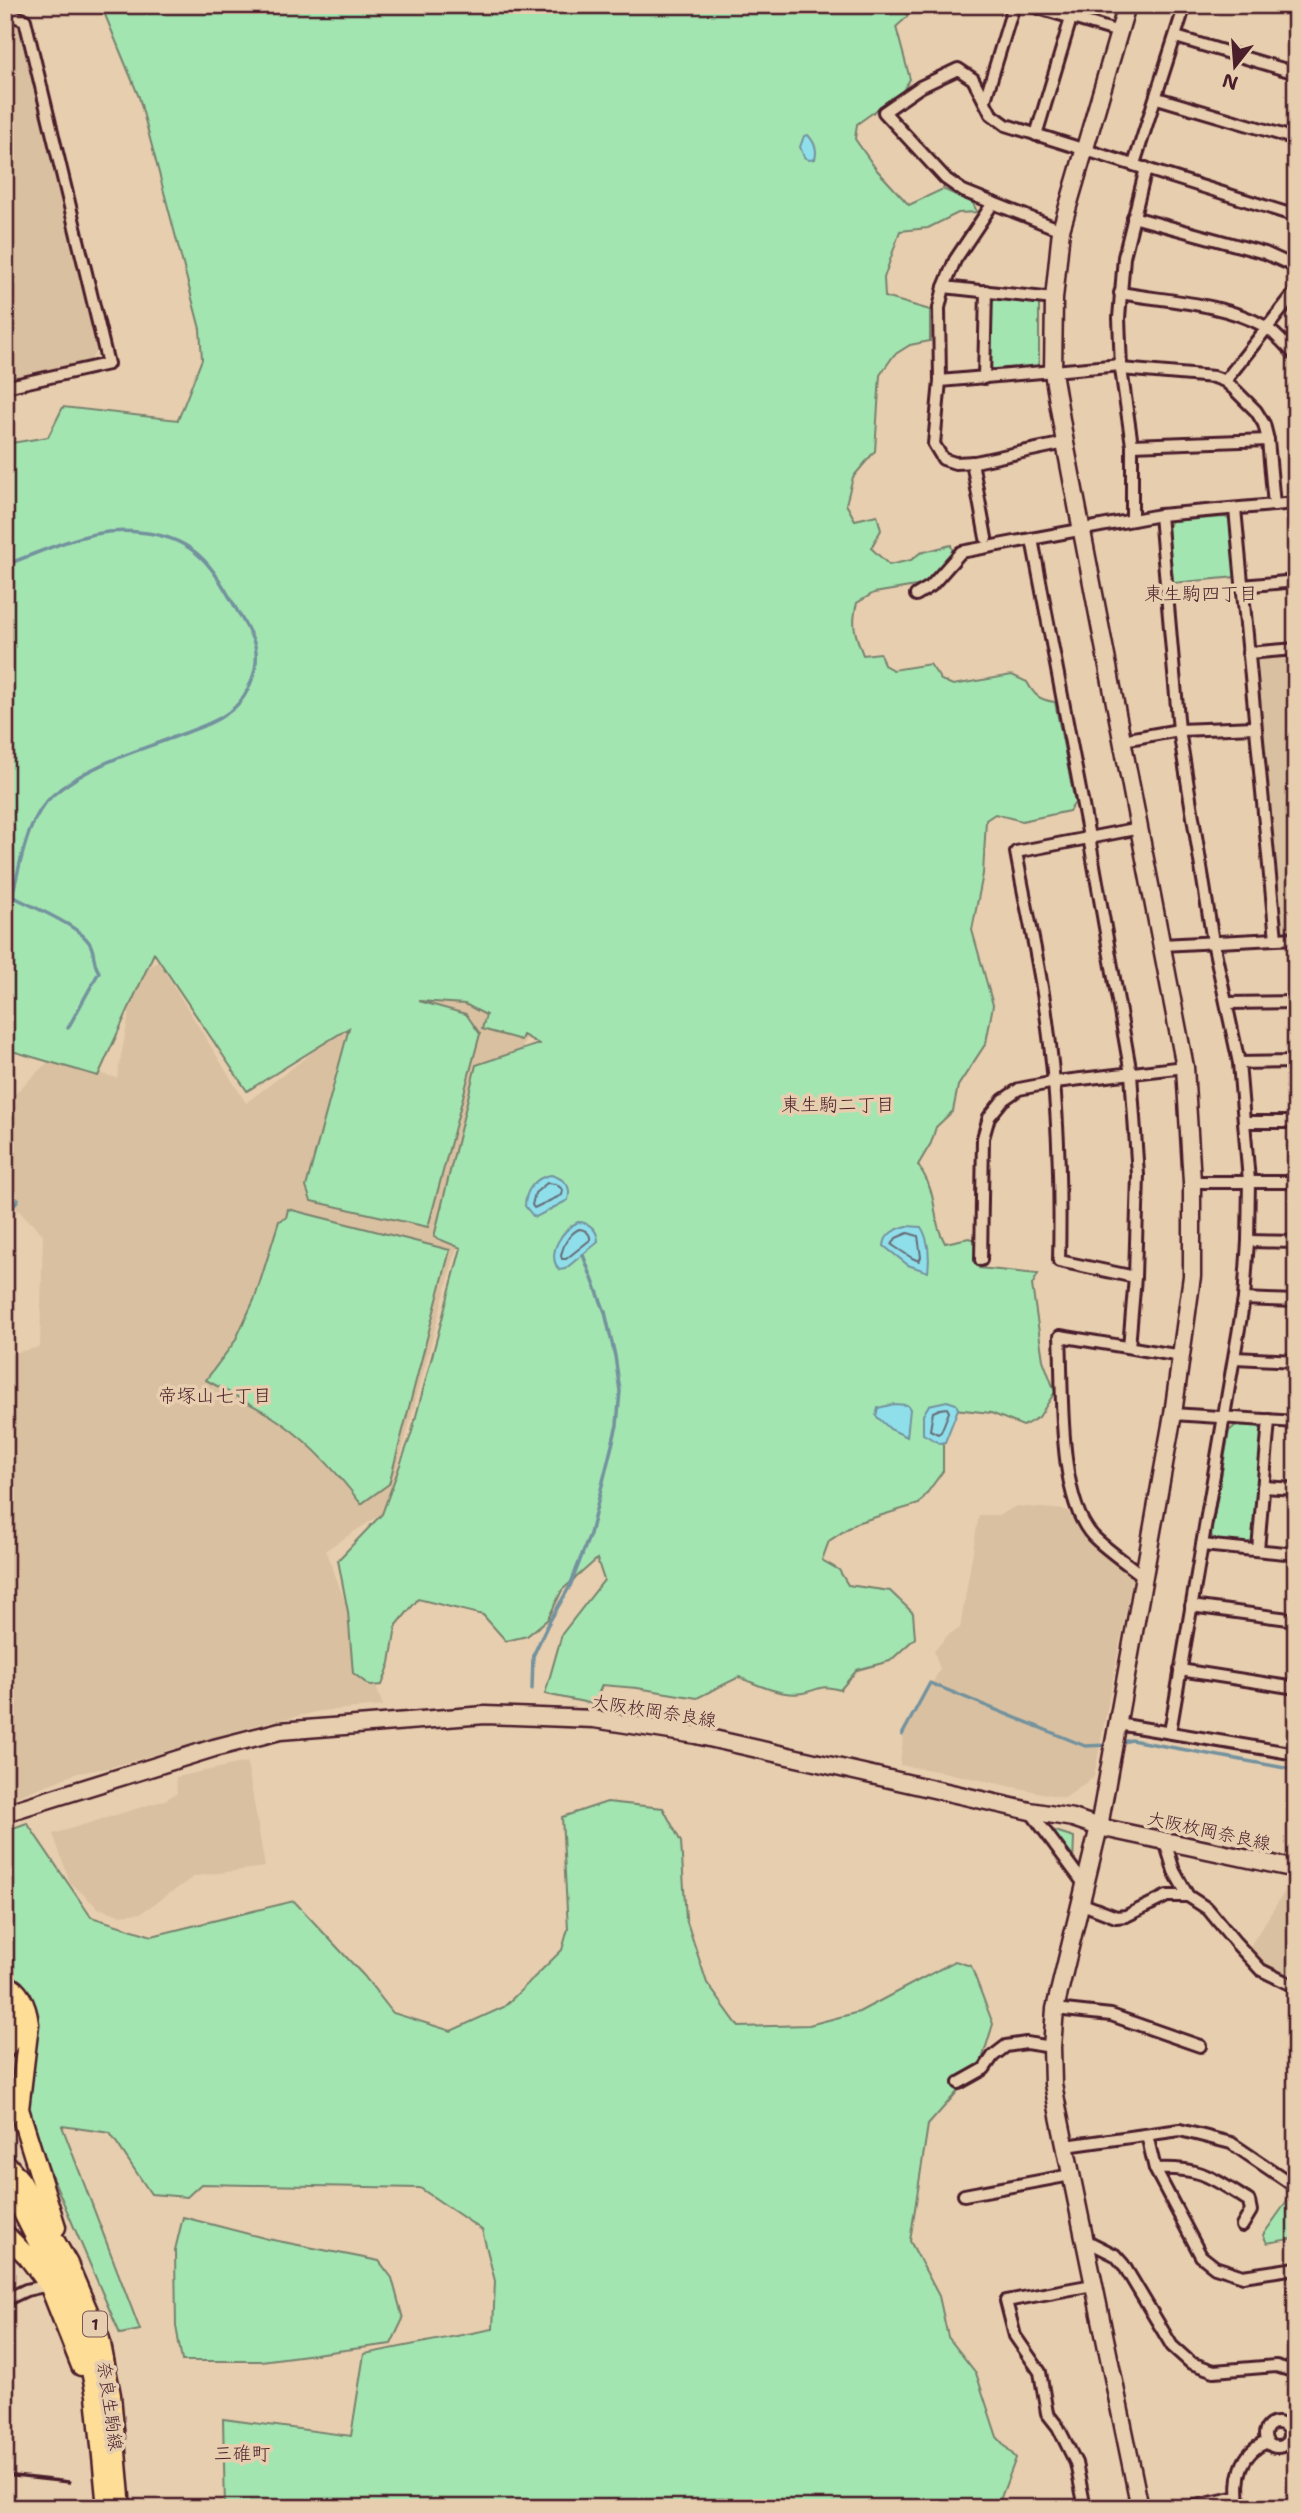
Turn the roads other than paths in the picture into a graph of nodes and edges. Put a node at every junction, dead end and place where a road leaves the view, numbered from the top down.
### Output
1 (1014, 5) edge
2 (1029, 5) edge
3 (1076, 5) edge
4 (1127, 5) edge
5 (1185, 5) edge
6 (1289, 5) edge
7 (1296, 7) edge
8 (5, 13) edge
9 (1072, 17) junction
10 (1119, 32) junction
11 (1175, 37) junction
12 (1296, 73) edge
13 (1157, 98) junction
14 (985, 100) junction
15 (1036, 135) junction
16 (1296, 139) edge
17 (1084, 149) junction
18 (1140, 166) junction
19 (993, 202) junction
20 (1296, 216) edge
21 (1133, 217) junction
22 (1061, 230) junction
23 (1296, 267) edge
24 (944, 287) junction
25 (986, 291) junction
26 (1296, 291) edge
27 (1120, 293) junction
28 (1054, 299) junction
29 (1267, 328) junction
30 (1296, 356) edge
31 (1121, 367) junction
32 (1053, 372) junction
33 (984, 378) junction
34 (940, 381) junction
35 (1226, 381) junction
36 (5, 387) edge
37 (1268, 440) junction
38 (1065, 443) junction
39 (1132, 445) junction
40 (972, 462) junction
41 (1296, 503) edge
42 (1274, 505) junction
43 (1235, 509) junction
44 (1160, 515) junction
45 (1132, 520) junction
46 (1082, 530) junction
47 (986, 538) dead end
48 (1032, 539) junction
49 (1296, 581) edge
50 (1242, 586) junction
51 (916, 595) dead end
52 (1296, 649) edge
53 (1248, 653) junction
54 (1255, 727) junction
55 (1179, 730) junction
56 (1123, 740) junction
57 (1140, 828) junction
58 (1089, 837) junction
59 (1296, 938) edge
60 (1276, 939) junction
61 (1213, 942) junction
62 (1162, 945) junction
63 (1296, 1002) edge
64 (1227, 1003) junction
65 (1296, 1062) edge
66 (1239, 1063) junction
67 (1185, 1067) junction
68 (1130, 1074) junction
69 (1055, 1082) junction
70 (1245, 1122) junction
71 (1296, 1122) edge
72 (1249, 1181) junction
73 (1192, 1182) junction
74 (1296, 1182) edge
75 (1248, 1241) junction
76 (1296, 1242) edge
77 (981, 1260) dead end
78 (1135, 1277) junction
79 (1244, 1299) junction
80 (1296, 1301) edge
81 (1129, 1347) junction
82 (1181, 1356) junction
83 (1235, 1358) junction
84 (1296, 1360) edge
85 (1172, 1414) junction
86 (1224, 1418) junction
87 (1269, 1420) junction
88 (1296, 1422) edge
89 (1263, 1487) junction
90 (1296, 1489) edge
91 (1202, 1545) junction
92 (1258, 1550) junction
93 (1296, 1554) edge
94 (1144, 1577) junction
95 (1191, 1606) junction
96 (1296, 1620) edge
97 (1180, 1670) junction
98 (1296, 1688) edge
99 (1118, 1724) junction
100 (1170, 1732) junction
101 (1296, 1754) edge
102 (1030, 1811) junction
103 (5, 1813) edge
104 (1099, 1827) junction
105 (1165, 1841) junction
106 (1296, 1869) edge
107 (1084, 1884) junction
108 (1188, 1896) junction
109 (1080, 1903) junction
110 (5, 1983) edge
111 (1296, 1987) edge
112 (5, 1994) edge
113 (1055, 2009) junction
114 (1200, 2046) dead end
115 (1052, 2047) junction
116 (5, 2049) edge
117 (959, 2083) dead end
118 (1147, 2135) junction
119 (1066, 2147) junction
120 (5, 2162) edge
121 (1155, 2169) junction
122 (1071, 2175) junction
123 (1296, 2187) edge
124 (5, 2188) edge
125 (964, 2195) dead end
126 (1242, 2226) dead end
127 (5, 2234) edge
128 (1085, 2241) junction
129 (68, 2264) junction
130 (1296, 2269) edge
131 (49, 2285) junction
132 (1093, 2285) junction
133 (5, 2300) edge
134 (1296, 2372) edge
135 (98, 2416) junction
136 (1267, 2442) dead end
137 (1239, 2502) edge
138 (107, 2508) edge
139 (121, 2508) edge
140 (1085, 2508) edge
141 (1140, 2508) edge
142 (1186, 2508) edge

1 - 14 street
2 - 9 street
3 - 9 street
4 - 10 street
5 - 11 street
6 - 7 street
8 - 36 street
9 - 10 street
9 - 15 street
10 - 17 street
11 - 12 street
11 - 13 street
13 - 16 street
13 - 18 street
14 - 15 street
14 - 19 street
15 - 17 street
17 - 18 street
17 - 22 street
18 - 20 street
18 - 21 street
19 - 22 street
19 - 24 street
21 - 23 street
21 - 27 street
22 - 28 street
24 - 25 street
24 - 34 street
25 - 28 street
25 - 33 street
26 - 29 street
27 - 29 street
27 - 31 street
28 - 32 street
29 - 30 street
29 - 35 street
31 - 32 street
31 - 35 street
31 - 39 street
32 - 33 street
32 - 38 street
33 - 34 street
34 - 40 street
35 - 37 street
37 - 39 street
37 - 42 street
38 - 40 street
38 - 46 street
39 - 45 street
40 - 47 street
41 - 42 street
42 - 43 street
43 - 44 street
43 - 50 street
44 - 45 street
44 - 55 street
45 - 46 street
46 - 48 street
46 - 56 street
48 - 51 street
48 - 58 street
49 - 50 street
50 - 53 street
52 - 53 street
53 - 54 street
54 - 55 street
54 - 60 street
55 - 56 street
55 - 61 street
56 - 57 street
57 - 58 street
57 - 62 street
58 - 68 street
58 - 69 street
59 - 60 street
60 - 61 street
61 - 62 street
61 - 64 street
62 - 67 street
63 - 64 street
64 - 66 street
65 - 66 street
66 - 70 street
67 - 68 street
67 - 73 street
68 - 69 street
68 - 78 street
69 - 77 street
69 - 78 street
70 - 71 street
70 - 72 street
72 - 73 street
72 - 74 street
72 - 75 street
73 - 82 street
75 - 76 street
75 - 79 street
78 - 81 street
79 - 80 street
79 - 83 street
81 - 82 street
81 - 94 street
82 - 85 street
83 - 84 street
83 - 86 street
85 - 86 street
85 - 94 street
86 - 87 street
86 - 91 street
87 - 88 street
87 - 89 street
89 - 90 street
89 - 92 street
91 - 92 street
91 - 95 street
92 - 93 street
94 - 99 street
95 - 96 street
95 - 97 street
97 - 98 street
97 - 100 street
99 - 100 street
99 - 104 street
100 - 101 street
102 - 103 street, 大阪枚岡奈良線
102 - 104 street, 大阪枚岡奈良線
102 - 107 street
104 - 105 street, 大阪枚岡奈良線
104 - 107 street
105 - 106 street, 大阪枚岡奈良線
105 - 108 street
107 - 109 street
108 - 109 street
108 - 111 street
109 - 113 street
110 - 129 main road
112 - 116 main road
113 - 114 street
113 - 115 street
115 - 117 street
115 - 119 street
118 - 119 street
118 - 121 street
118 - 123 street
119 - 122 street
120 - 129 main road, 奈良生駒線 / 1
121 - 126 street
121 - 130 street
122 - 125 street
122 - 128 street
124 - 135 main road, 奈良生駒線 / 1
127 - 131 main road
128 - 132 street
128 - 134 street
129 - 139 main road, 奈良生駒線 / 1
131 - 133 street
131 - 135 main road
132 - 140 street
132 - 141 street
135 - 138 main road, 奈良生駒線 / 1
136 - 137 street
137 - 142 street

